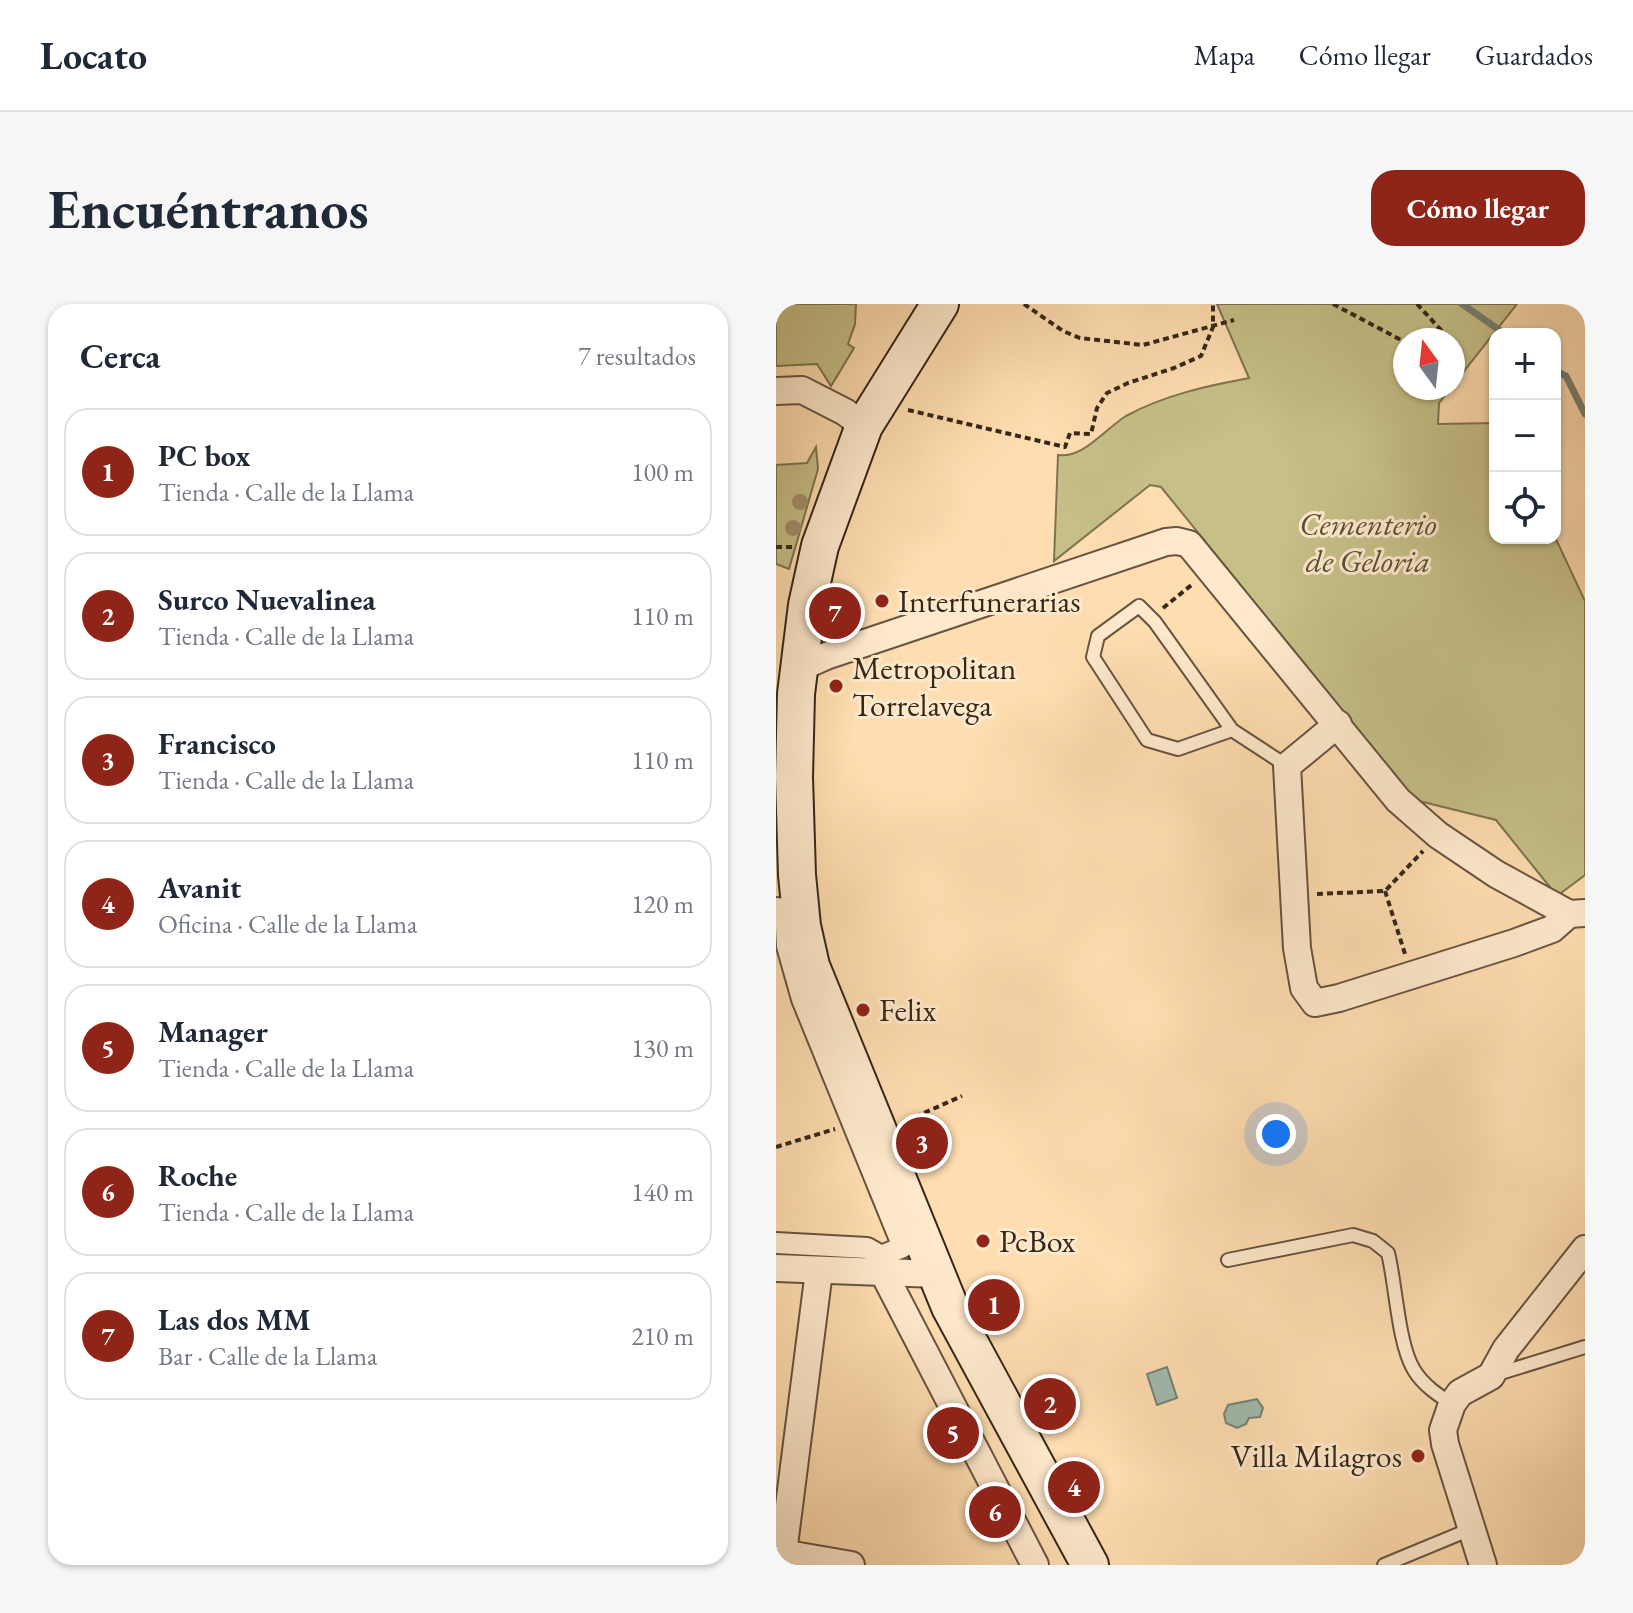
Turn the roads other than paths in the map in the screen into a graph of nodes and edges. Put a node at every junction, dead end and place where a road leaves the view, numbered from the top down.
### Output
1 (940, 304) edge
2 (776, 391) edge
3 (872, 414) junction
4 (799, 668) junction
5 (1338, 724) junction
6 (786, 725) edge
7 (1232, 730) junction
8 (1287, 766) junction
9 (776, 908) edge
10 (1577, 913) edge
11 (776, 1243) edge
12 (1585, 1249) edge
13 (1228, 1260) dead end
14 (776, 1268) edge
15 (819, 1271) junction
16 (883, 1272) junction
17 (936, 1274) junction
18 (1585, 1347) edge
19 (1491, 1376) junction
20 (1452, 1404) junction
21 (1471, 1529) junction
22 (779, 1552) edge
23 (1086, 1563) edge
24 (851, 1565) edge
25 (1035, 1565) edge
26 (1384, 1565) edge
27 (1483, 1565) edge

1 - 3 main road
2 - 3 street
3 - 4 main road
4 - 5 street
4 - 6 main road
5 - 8 street
5 - 10 street
6 - 17 main road
7 - 7 lane
7 - 8 lane
8 - 10 street
9 - 11 street
12 - 19 street
13 - 20 lane
14 - 15 street
15 - 16 street
15 - 22 street
16 - 17 street
16 - 25 street
17 - 23 main road
18 - 19 lane
19 - 20 street
20 - 21 street
21 - 26 lane
21 - 27 street
22 - 24 street

